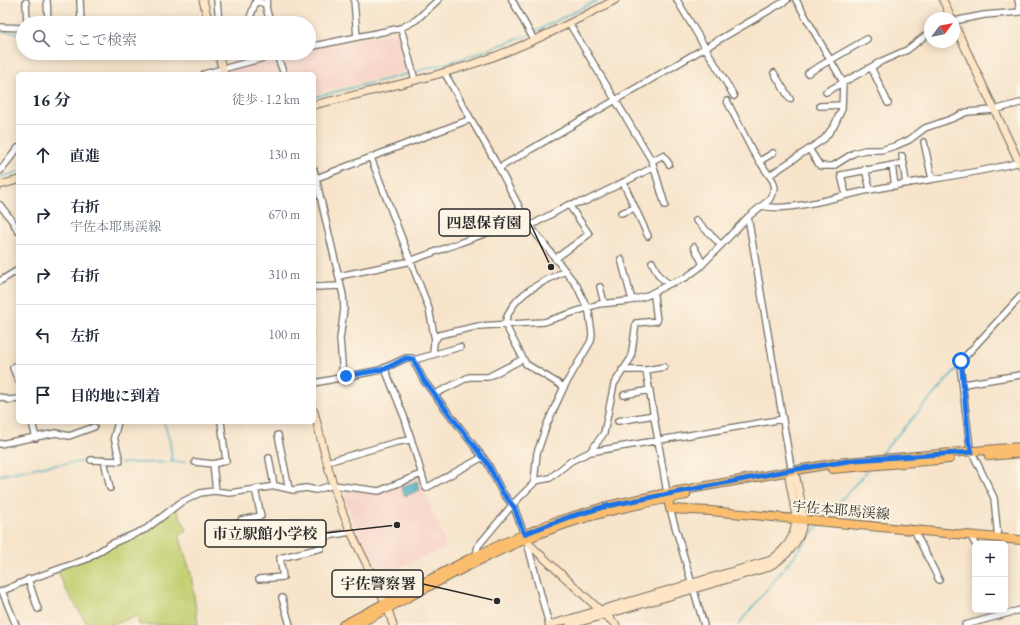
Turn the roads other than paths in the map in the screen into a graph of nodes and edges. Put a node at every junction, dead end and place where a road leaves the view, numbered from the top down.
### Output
1 (47, 0) edge
2 (80, 0) edge
3 (203, 0) edge
4 (217, 0) edge
5 (354, 0) edge
6 (438, 0) edge
7 (512, 0) edge
8 (615, 0) edge
9 (677, 0) edge
10 (787, 0) edge
11 (796, 0) edge
12 (943, 0) edge
13 (1018, 0) edge
14 (257, 1) edge
15 (26, 2) dead end
16 (266, 2) edge
17 (1020, 11) edge
18 (948, 12) edge
19 (27, 16) edge
20 (48, 16) edge
21 (81, 16) edge
22 (207, 16) edge
23 (218, 16) edge
24 (251, 16) edge
25 (269, 16) edge
26 (960, 20) edge
27 (569, 23) junction
28 (0, 27) edge
29 (16, 28) edge
30 (401, 28) junction
31 (532, 35) junction
32 (357, 37) junction
33 (924, 37) edge
34 (960, 37) edge
35 (867, 39) dead end
36 (316, 46) edge
37 (705, 48) junction
38 (830, 59) junction
39 (220, 60) edge
40 (258, 60) edge
41 (280, 60) edge
42 (871, 67) junction
43 (224, 72) edge
44 (283, 72) edge
45 (444, 72) junction
46 (774, 73) dead end
47 (808, 73) dead end
48 (415, 80) junction
49 (843, 82) junction
50 (826, 92) dead end
51 (734, 96) dead end
52 (615, 100) junction
53 (790, 100) dead end
54 (727, 101) dead end
55 (888, 103) dead end
56 (1020, 103) edge
57 (316, 105) edge
58 (842, 105) junction
59 (820, 106) dead end
60 (994, 110) junction
61 (471, 119) junction
62 (924, 142) dead end
63 (809, 149) junction
64 (16, 151) edge
65 (773, 153) dead end
66 (902, 156) dead end
67 (371, 158) junction
68 (760, 161) junction
69 (904, 163) junction
70 (1020, 163) edge
71 (653, 164) junction
72 (669, 164) dead end
73 (892, 165) junction
74 (499, 168) junction
75 (865, 169) junction
76 (0, 171) edge
77 (770, 175) junction
78 (316, 179) edge
79 (932, 179) junction
80 (16, 180) edge
81 (623, 182) junction
82 (316, 183) edge
83 (0, 184) edge
84 (906, 184) junction
85 (895, 186) junction
86 (870, 189) junction
87 (846, 195) junction
88 (0, 205) edge
89 (570, 205) junction
90 (665, 205) dead end
91 (762, 206) junction
92 (635, 208) junction
93 (621, 213) dead end
94 (748, 217) junction
95 (525, 219) junction
96 (696, 220) dead end
97 (16, 226) edge
98 (530, 226) junction
99 (648, 236) dead end
100 (721, 245) junction
101 (694, 247) dead end
102 (555, 259) junction
103 (621, 259) dead end
104 (411, 261) junction
105 (652, 262) dead end
106 (703, 264) junction
107 (16, 271) edge
108 (565, 271) junction
109 (339, 276) junction
110 (0, 281) edge
111 (668, 284) junction
112 (341, 286) junction
113 (316, 287) edge
114 (600, 287) dead end
115 (652, 293) junction
116 (1020, 297) edge
117 (632, 300) junction
118 (604, 303) junction
119 (588, 308) junction
120 (505, 324) junction
121 (435, 340) junction
122 (460, 347) dead end
123 (433, 354) junction
124 (524, 359) junction
125 (414, 360) junction
126 (16, 365) edge
127 (664, 368) dead end
128 (385, 369) junction
129 (622, 370) junction
130 (646, 370) junction
131 (1020, 375) edge
132 (16, 376) edge
133 (343, 376) junction
134 (316, 383) edge
135 (964, 384) junction
136 (564, 387) junction
137 (650, 390) junction
138 (435, 394) junction
139 (624, 395) dead end
140 (0, 397) edge
141 (16, 399) edge
142 (654, 415) junction
143 (316, 419) edge
144 (783, 419) junction
145 (618, 421) dead end
146 (32, 424) edge
147 (117, 424) edge
148 (221, 424) edge
149 (94, 427) dead end
150 (278, 435) dead end
151 (36, 438) junction
152 (410, 440) junction
153 (659, 440) junction
154 (0, 444) edge
155 (1020, 447) edge
156 (590, 452) junction
157 (1020, 453) edge
158 (973, 454) junction
159 (483, 457) junction
160 (269, 458) dead end
161 (91, 460) dead end
162 (104, 460) junction
163 (195, 462) dead end
164 (327, 462) junction
165 (214, 464) junction
166 (792, 472) junction
167 (421, 474) junction
168 (534, 481) junction
169 (333, 485) junction
170 (274, 486) junction
171 (110, 488) dead end
172 (256, 489) junction
173 (289, 489) junction
174 (216, 491) junction
175 (667, 496) junction
176 (513, 504) junction
177 (670, 509) junction
178 (800, 520) junction
179 (914, 530) junction
180 (242, 532) dead end
181 (350, 532) junction
182 (971, 536) junction
183 (526, 538) junction
184 (998, 538) junction
185 (1020, 540) edge
186 (974, 541) edge
187 (476, 556) junction
188 (28, 579) junction
189 (259, 579) dead end
190 (939, 580) dead end
191 (693, 586) junction
192 (1, 592) edge
193 (282, 598) dead end
194 (387, 606) junction
195 (38, 609) dead end
196 (1020, 610) edge
197 (602, 613) junction
198 (16, 625) edge
199 (290, 625) edge
200 (343, 625) edge
201 (356, 625) edge
202 (393, 625) edge
203 (549, 625) edge
204 (570, 625) edge
205 (616, 625) edge
206 (704, 625) edge
207 (965, 625) edge

1 - 20 street
2 - 21 street
3 - 22 street
4 - 23 street
5 - 32 street
6 - 30 street
7 - 31 street
8 - 27 street
9 - 37 street
10 - 37 street
11 - 38 street
12 - 18 street
13 - 17 street
14 - 16 street
14 - 24 street
15 - 19 street
16 - 25 street
17 - 26 street
27 - 31 street
27 - 52 street
28 - 29 street
30 - 32 street
30 - 48 street
31 - 45 street
32 - 36 street
33 - 42 street
34 - 60 street
35 - 38 street
37 - 51 street
37 - 52 street
38 - 47 street
38 - 49 street
39 - 43 street
40 - 43 street
41 - 44 street
42 - 49 street
42 - 55 street
45 - 48 street
45 - 61 street
46 - 53 street
48 - 57 street
49 - 50 street
49 - 58 street
52 - 71 street
52 - 74 street
54 - 68 street
56 - 60 street
58 - 59 street
58 - 63 street
60 - 63 street
60 - 70 street
61 - 67 street
61 - 74 street
62 - 79 street
63 - 77 street
64 - 76 street
65 - 68 street
66 - 69 street
67 - 78 street
67 - 104 street
68 - 77 street
69 - 73 street
69 - 84 street
70 - 79 street
71 - 72 street
71 - 81 street
71 - 90 street
73 - 75 street
73 - 85 street
74 - 95 street
75 - 86 street
75 - 87 street
77 - 91 street
79 - 84 street
80 - 83 street
81 - 89 street
81 - 92 street
82 - 109 street
84 - 85 street
85 - 86 street
86 - 87 street
87 - 91 street
88 - 97 street
89 - 98 street
89 - 102 street
91 - 94 street
92 - 93 street
92 - 99 street
94 - 100 street
94 - 144 street
95 - 98 street
95 - 104 street
96 - 100 street
98 - 102 street
100 - 106 street
101 - 106 street
102 - 108 street
103 - 117 street
104 - 109 street
104 - 121 street
105 - 111 street
106 - 111 street
107 - 110 street
108 - 119 street
108 - 120 street
109 - 112 street
111 - 115 street
112 - 113 street
112 - 133 street
114 - 118 street
115 - 117 street
115 - 129 street
116 - 135 street
117 - 118 street
118 - 119 street
119 - 120 street
119 - 136 street
120 - 121 street
120 - 124 street
121 - 123 street
122 - 123 street
123 - 125 street
124 - 136 street
124 - 138 street
125 - 128 street
125 - 138 street
126 - 132 street
127 - 130 street
128 - 133 street
128 - 152 street
129 - 130 street
129 - 156 street
130 - 137 street
131 - 135 street
133 - 134 street
135 - 158 street
136 - 168 street
137 - 139 street
137 - 142 street
138 - 159 street
140 - 141 street
142 - 145 street
142 - 153 street
143 - 164 street
144 - 153 street
144 - 166 street
146 - 151 street
147 - 162 street
148 - 165 street
149 - 151 street
150 - 173 street
151 - 154 street
152 - 164 street
152 - 167 street
153 - 156 street
153 - 175 street
155 - 158 main road
156 - 168 street
157 - 158 main road
158 - 166 main road
158 - 166 main road
158 - 184 street
159 - 167 street
159 - 176 street
160 - 170 street
161 - 162 street
162 - 171 street
163 - 165 street
164 - 169 street
165 - 174 street
166 - 175 main road
166 - 178 street
167 - 169 street
168 - 176 street
169 - 173 street
169 - 181 street
170 - 172 street
170 - 173 street
172 - 174 street
172 - 180 street
174 - 188 street
175 - 177 main road
175 - 183 main road
176 - 183 street
176 - 187 street
177 - 178 main road, 宇佐本耶馬渓線
177 - 191 street
178 - 179 main road, 宇佐本耶馬渓線
178 - 191 street
179 - 182 main road, 宇佐本耶馬渓線
179 - 190 street
181 - 189 street
181 - 194 street
182 - 184 main road, 宇佐本耶馬渓線
182 - 186 street
183 - 187 main road
183 - 194 main road
183 - 197 street
183 - 203 street
184 - 185 main road, 宇佐本耶馬渓線
187 - 194 main road
188 - 192 street
188 - 195 street
191 - 197 street
191 - 206 street
192 - 198 street
193 - 199 street
194 - 200 main road
194 - 201 main road
194 - 202 street
196 - 207 street
197 - 203 street
197 - 204 street
197 - 205 street

